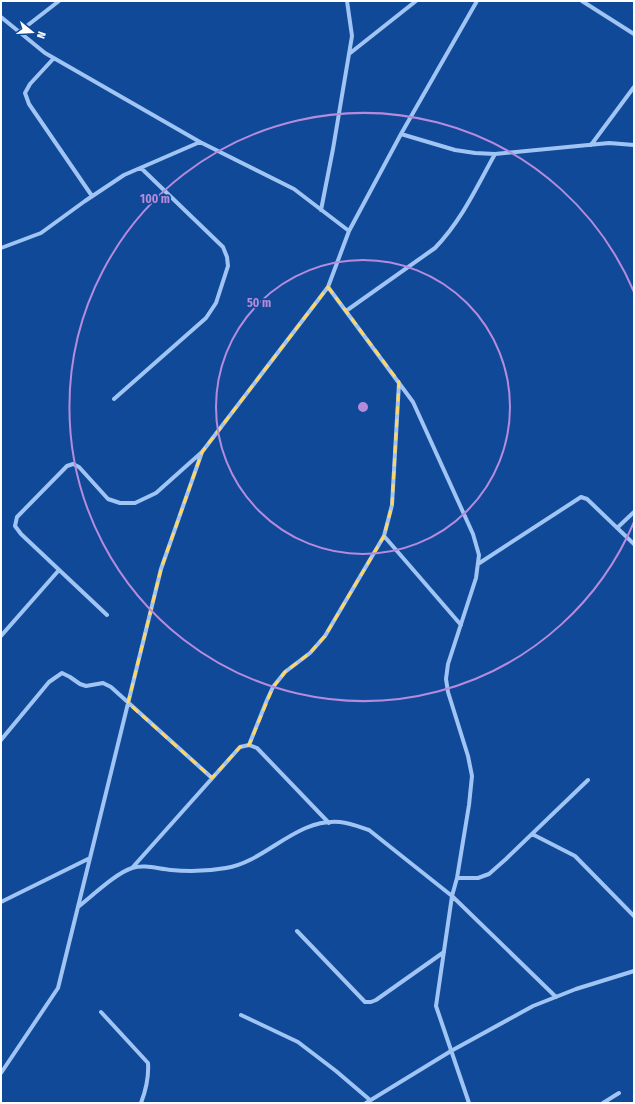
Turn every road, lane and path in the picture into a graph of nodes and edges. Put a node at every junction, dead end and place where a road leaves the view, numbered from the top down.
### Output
1 (59, 1) edge
2 (347, 1) edge
3 (416, 1) edge
4 (477, 1) edge
5 (582, 1) edge
6 (1, 17) edge
7 (19, 32) junction
8 (634, 34) edge
9 (349, 54) junction
10 (54, 58) junction
11 (634, 87) edge
12 (401, 134) junction
13 (200, 142) junction
14 (591, 145) junction
15 (634, 145) edge
16 (495, 154) junction
17 (141, 168) junction
18 (92, 196) junction
19 (321, 210) junction
20 (349, 231) junction
21 (1, 248) edge
22 (328, 286) junction
23 (346, 311) junction
24 (399, 382) junction
25 (114, 399) dead end
26 (202, 452) junction
27 (634, 512) edge
28 (617, 528) junction
29 (384, 536) junction
30 (634, 544) edge
31 (478, 564) junction
32 (59, 570) junction
33 (107, 615) dead end
34 (461, 624) junction
35 (1, 636) edge
36 (128, 704) junction
37 (1, 740) edge
38 (249, 745) junction
39 (212, 778) junction
40 (588, 780) dead end
41 (329, 823) junction
42 (532, 834) junction
43 (90, 858) junction
44 (132, 868) junction
45 (457, 878) junction
46 (452, 896) junction
47 (1, 902) edge
48 (78, 907) junction
49 (634, 916) edge
50 (297, 931) dead end
51 (444, 952) junction
52 (634, 971) edge
53 (556, 997) junction
54 (101, 1012) dead end
55 (241, 1015) dead end
56 (451, 1051) junction
57 (1, 1073) edge
58 (619, 1094) dead end
59 (368, 1102) edge
60 (141, 1103) edge
61 (469, 1103) edge
62 (602, 1103) edge

1 - 7 street
2 - 9 street
3 - 9 street
4 - 12 street
5 - 8 street
6 - 7 street
7 - 10 street
9 - 19 street
10 - 13 street
10 - 18 street
11 - 14 street
12 - 16 street
12 - 20 street
13 - 17 street
13 - 19 street
14 - 15 street
14 - 16 street
16 - 23 street
17 - 18 street
17 - 25 street
18 - 21 street
19 - 20 street
20 - 22 street
22 - 23 street
22 - 26 street
23 - 24 street
24 - 29 street
24 - 31 street
26 - 32 street
26 - 36 street
27 - 28 street
28 - 30 street
28 - 31 street
29 - 34 street
29 - 38 street
31 - 34 street
32 - 33 street
32 - 35 street
34 - 45 street
36 - 37 street
36 - 39 street
36 - 43 street
38 - 39 street
38 - 41 street
39 - 44 street
40 - 42 street
41 - 44 street
41 - 46 street
42 - 45 street
42 - 49 street
43 - 47 street
43 - 48 street
44 - 48 street
45 - 46 street
46 - 51 street
46 - 53 street
48 - 57 street
50 - 51 street
51 - 56 street
52 - 53 street
53 - 56 street
54 - 60 street
55 - 59 street
56 - 59 street
56 - 61 street
58 - 62 street

